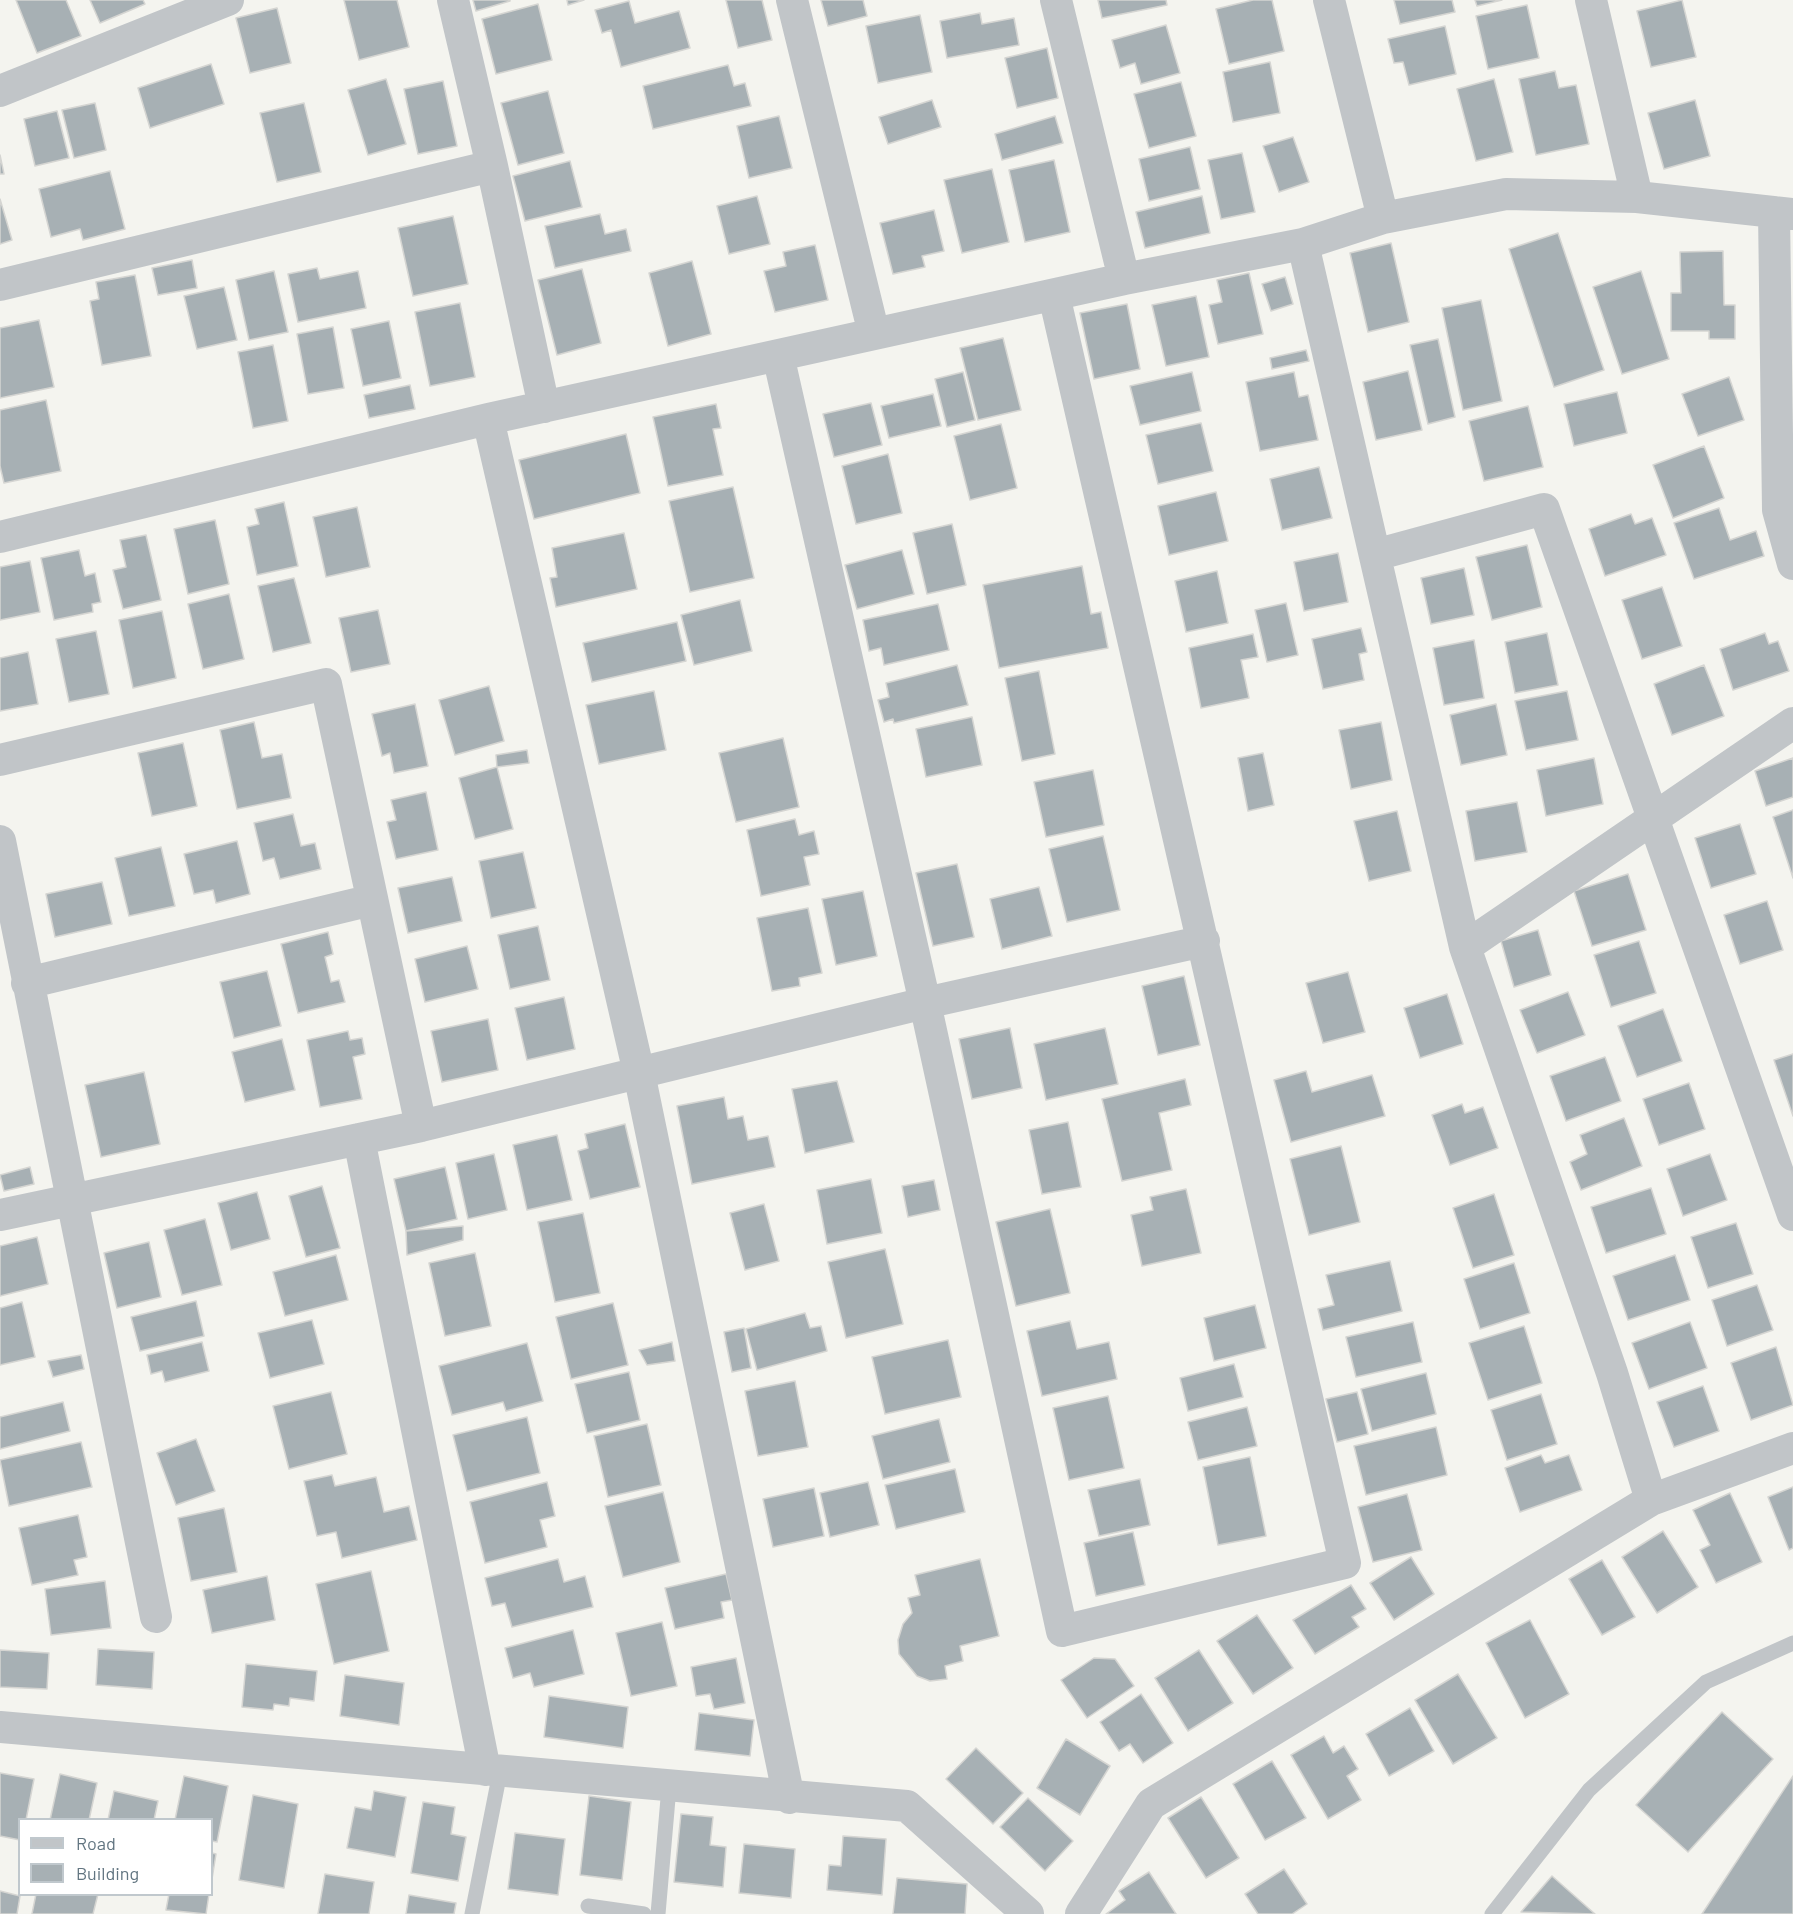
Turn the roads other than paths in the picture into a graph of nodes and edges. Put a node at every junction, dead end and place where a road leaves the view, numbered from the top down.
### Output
1 (228, 0) edge
2 (453, 0) edge
3 (792, 0) edge
4 (1056, 0) edge
5 (1329, 0) edge
6 (1591, 0) edge
7 (0, 91) edge
8 (492, 165) junction
9 (1637, 197) junction
10 (1784, 213) edge
11 (1383, 218) junction
12 (1304, 244) junction
13 (1124, 279) junction
14 (0, 285) edge
15 (1054, 295) junction
16 (874, 334) junction
17 (778, 355) junction
18 (543, 407) junction
19 (488, 419) junction
20 (0, 537) edge
21 (1375, 555) junction
22 (1793, 564) edge
23 (1793, 723) edge
24 (0, 760) edge
25 (1652, 819) junction
26 (0, 841) edge
27 (372, 900) junction
28 (1204, 941) junction
29 (1466, 947) junction
30 (27, 983) junction
31 (925, 1003) junction
32 (639, 1073) junction
33 (421, 1125) junction
34 (359, 1139) junction
35 (73, 1200) junction
36 (0, 1215) edge
37 (1793, 1215) edge
38 (1793, 1448) edge
39 (1650, 1500) junction
40 (156, 1617) dead end
41 (1793, 1643) edge
42 (0, 1727) edge
43 (493, 1771) junction
44 (669, 1787) junction
45 (789, 1798) junction
46 (588, 1906) dead end
47 (472, 1914) edge
48 (644, 1914) edge
49 (658, 1914) edge
50 (1028, 1914) edge
51 (1081, 1914) edge
52 (1492, 1914) edge

1 - 7 street
2 - 8 street
3 - 16 street
4 - 13 street
5 - 11 street
6 - 9 street
8 - 14 street
8 - 18 street
9 - 10 street
9 - 11 street
10 - 22 street
11 - 12 street
12 - 13 street
12 - 21 street
13 - 15 street
15 - 16 street
15 - 28 street
16 - 17 street
17 - 18 street
17 - 31 street
18 - 19 street
19 - 20 street
19 - 32 street
21 - 25 street
21 - 29 street
23 - 25 street
24 - 27 street
25 - 29 street
25 - 37 street
26 - 30 street
27 - 30 street
27 - 33 street
28 - 31 street
28 - 31 street
29 - 39 street
30 - 35 street
31 - 32 street
32 - 33 street
32 - 45 street
33 - 34 street
34 - 35 street
34 - 43 street
35 - 36 street
35 - 40 street
38 - 39 street
39 - 51 street
41 - 52 lane
42 - 43 street
43 - 44 street
43 - 47 lane
44 - 45 street
44 - 49 lane
45 - 50 street
46 - 48 lane

